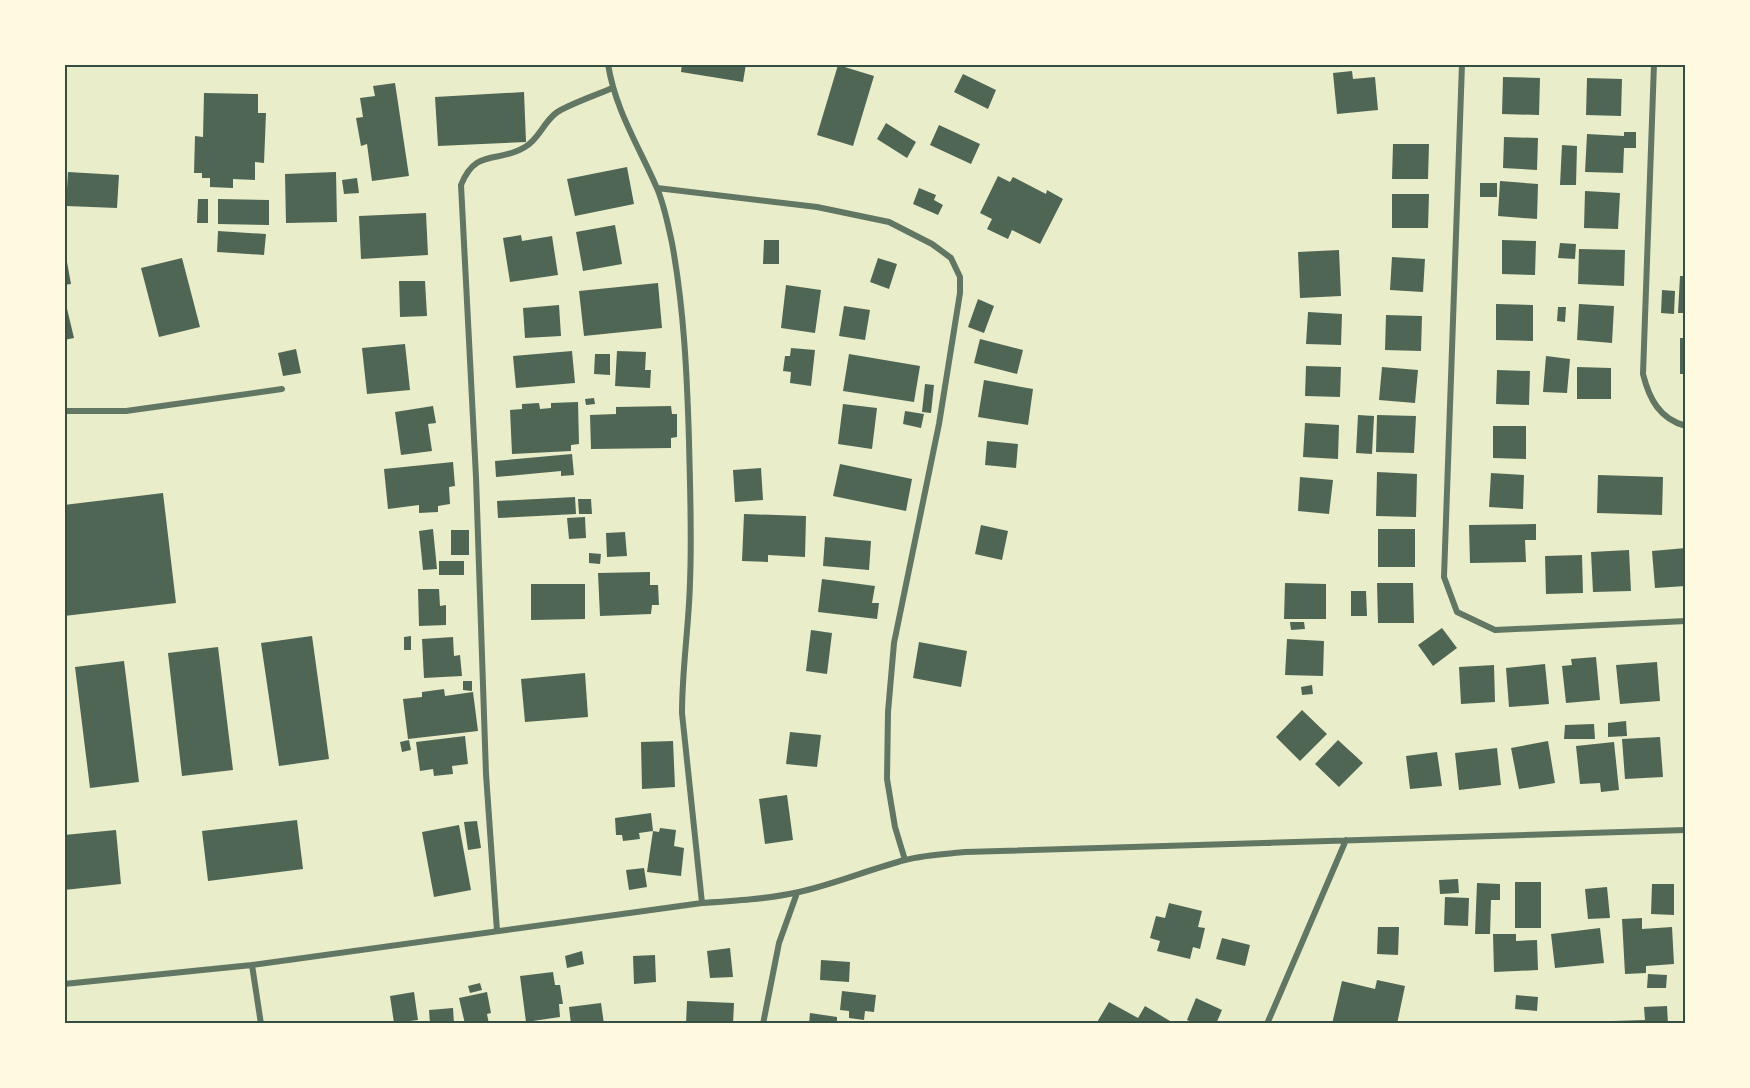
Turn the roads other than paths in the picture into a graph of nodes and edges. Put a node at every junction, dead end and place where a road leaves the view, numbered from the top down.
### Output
1 (608, 64) edge
2 (1462, 64) edge
3 (1654, 64) edge
4 (612, 88) junction
5 (657, 188) junction
6 (282, 389) dead end
7 (64, 411) edge
8 (1686, 426) edge
9 (1686, 621) edge
10 (1686, 830) edge
11 (1346, 840) junction
12 (905, 860) junction
13 (797, 892) junction
14 (702, 903) junction
15 (497, 931) junction
16 (252, 965) junction
17 (64, 984) edge
18 (261, 1023) edge
19 (763, 1023) edge
20 (1267, 1023) edge

1 - 4 street
2 - 9 street
3 - 8 street
4 - 5 street
4 - 15 street
5 - 12 street
5 - 14 street
6 - 7 street
10 - 11 street
11 - 12 street
11 - 20 street
12 - 13 street
13 - 14 street
13 - 19 street
14 - 15 street
15 - 16 street
16 - 17 street
16 - 18 street

